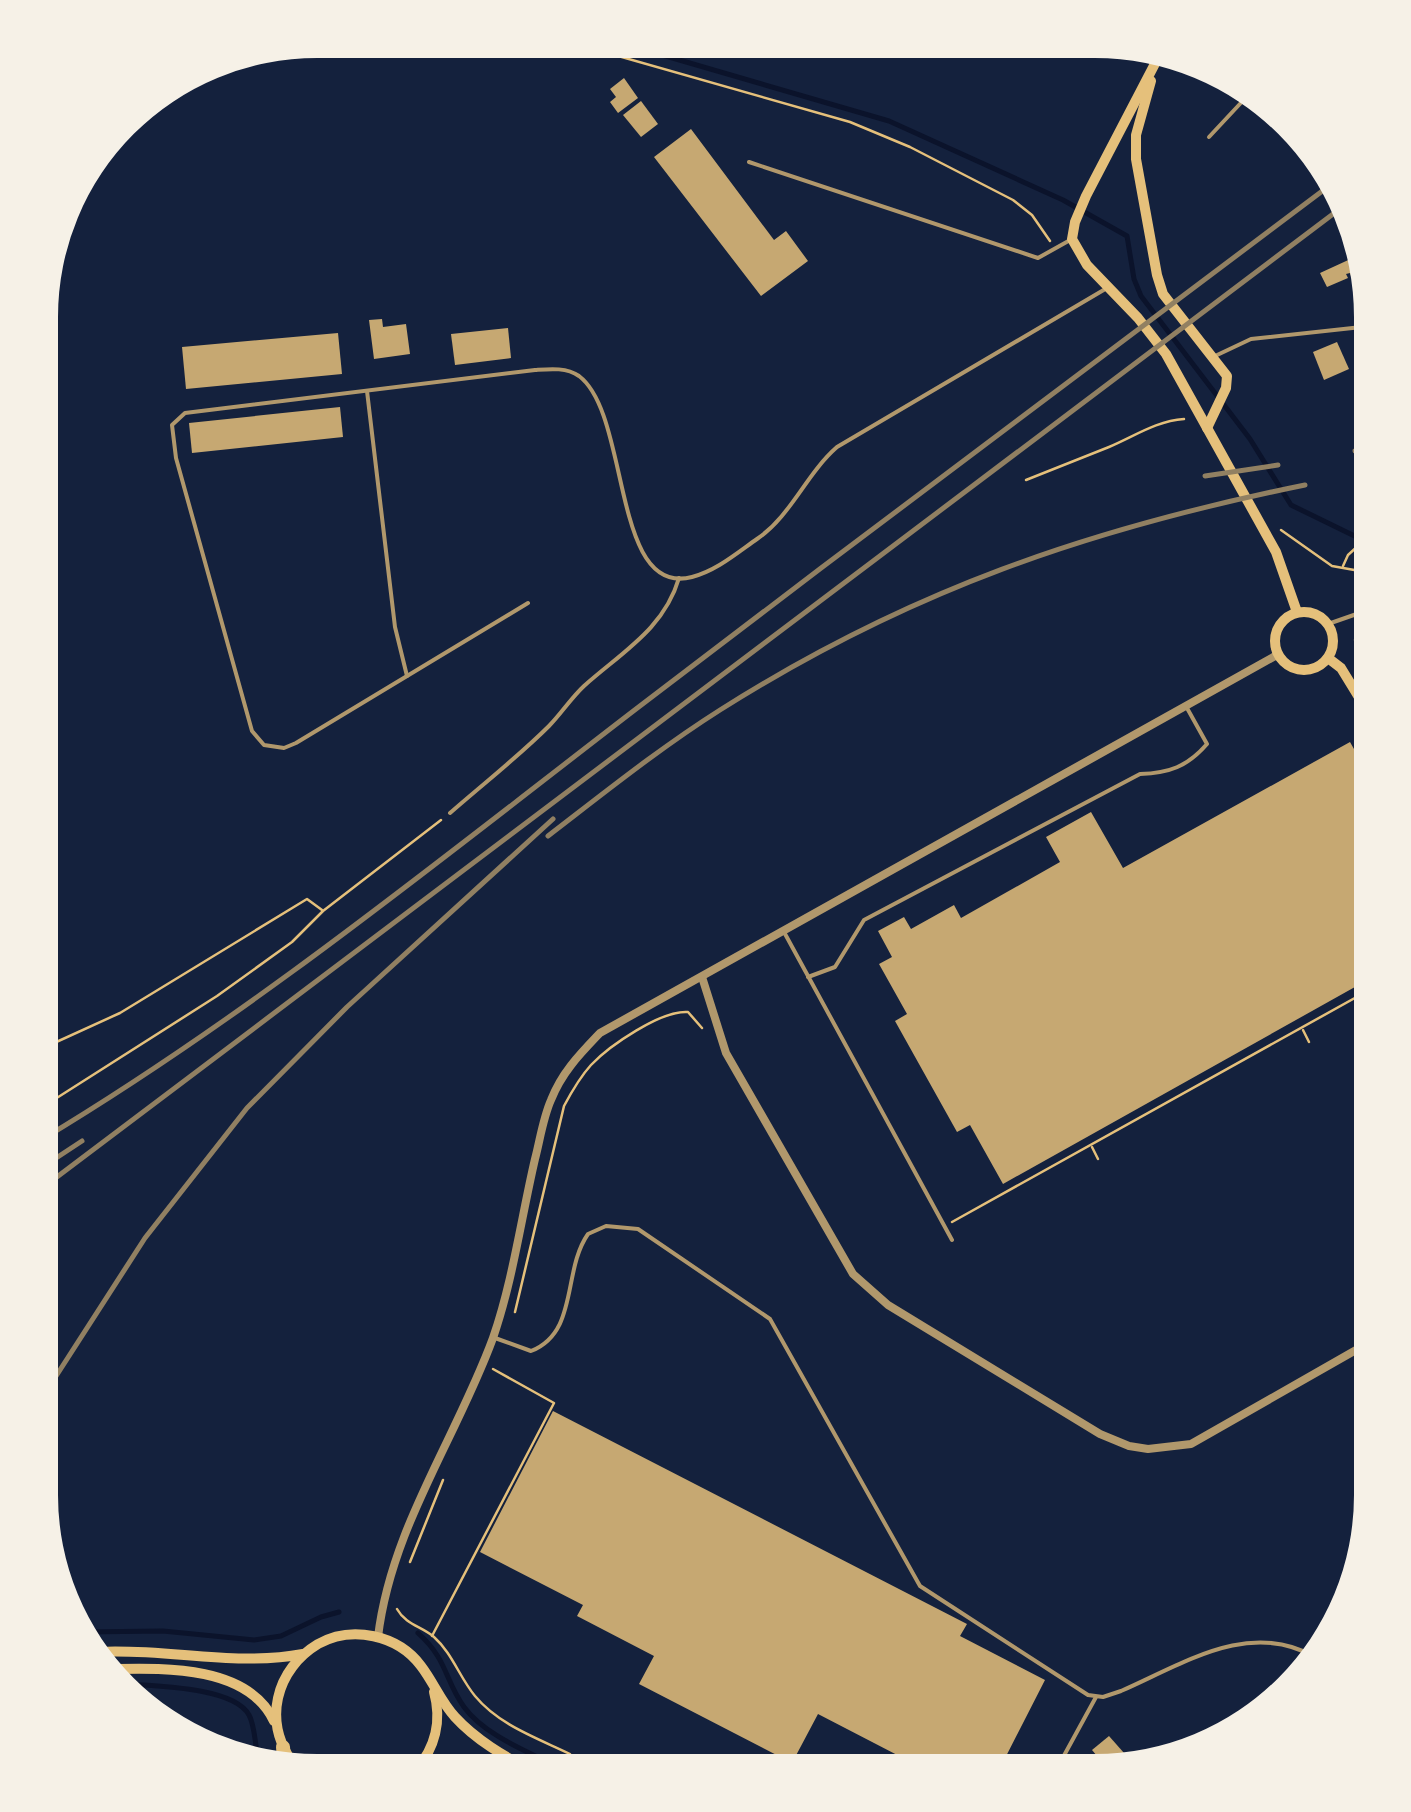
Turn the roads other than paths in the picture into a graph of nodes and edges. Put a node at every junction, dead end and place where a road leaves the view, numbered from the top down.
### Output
1 (1154, 65) edge
2 (1157, 65) edge
3 (1241, 103) edge
4 (1208, 137) dead end
5 (749, 162) dead end
6 (1072, 239) junction
7 (1107, 288) junction
8 (1354, 328) edge
9 (1215, 356) junction
10 (367, 391) junction
11 (1204, 423) junction
12 (679, 578) junction
13 (528, 603) dead end
14 (1296, 612) junction
15 (1354, 615) edge
16 (1328, 624) junction
17 (1278, 655) junction
18 (1328, 658) junction
19 (406, 676) junction
20 (1354, 689) edge
21 (1186, 707) junction
22 (450, 813) road end
23 (784, 932) junction
24 (808, 976) junction
25 (702, 977) junction
26 (952, 1240) dead end
27 (493, 1338) junction
28 (1353, 1352) edge
29 (378, 1637) junction
30 (1301, 1651) edge
31 (110, 1652) edge
32 (304, 1654) junction
33 (125, 1669) edge
34 (433, 1687) junction
35 (1097, 1696) junction
36 (277, 1728) junction
37 (283, 1748) junction
38 (283, 1752) edge
39 (286, 1752) edge
40 (428, 1754) edge
41 (505, 1754) edge
42 (1064, 1754) edge

1 - 6 main road
2 - 9 main road
3 - 4 lane
5 - 6 lane
6 - 7 main road
7 - 11 main road
7 - 12 lane
8 - 9 lane
9 - 11 main road
10 - 12 lane
10 - 19 lane
10 - 19 lane
11 - 14 main road
12 - 22 lane
13 - 19 lane
14 - 16 main road
14 - 17 main road
15 - 16 lane
16 - 18 main road
17 - 18 main road
17 - 21 street
18 - 20 main road
21 - 23 street
21 - 24 lane
23 - 24 lane
23 - 25 street
24 - 26 lane
25 - 27 street
25 - 28 street
27 - 29 street
27 - 35 lane
29 - 32 main road
29 - 34 main road
30 - 35 lane
31 - 32 main road
32 - 36 main road
33 - 36 main road
34 - 40 main road
34 - 41 main road
35 - 42 lane
36 - 37 main road
37 - 38 highway
37 - 39 main road

